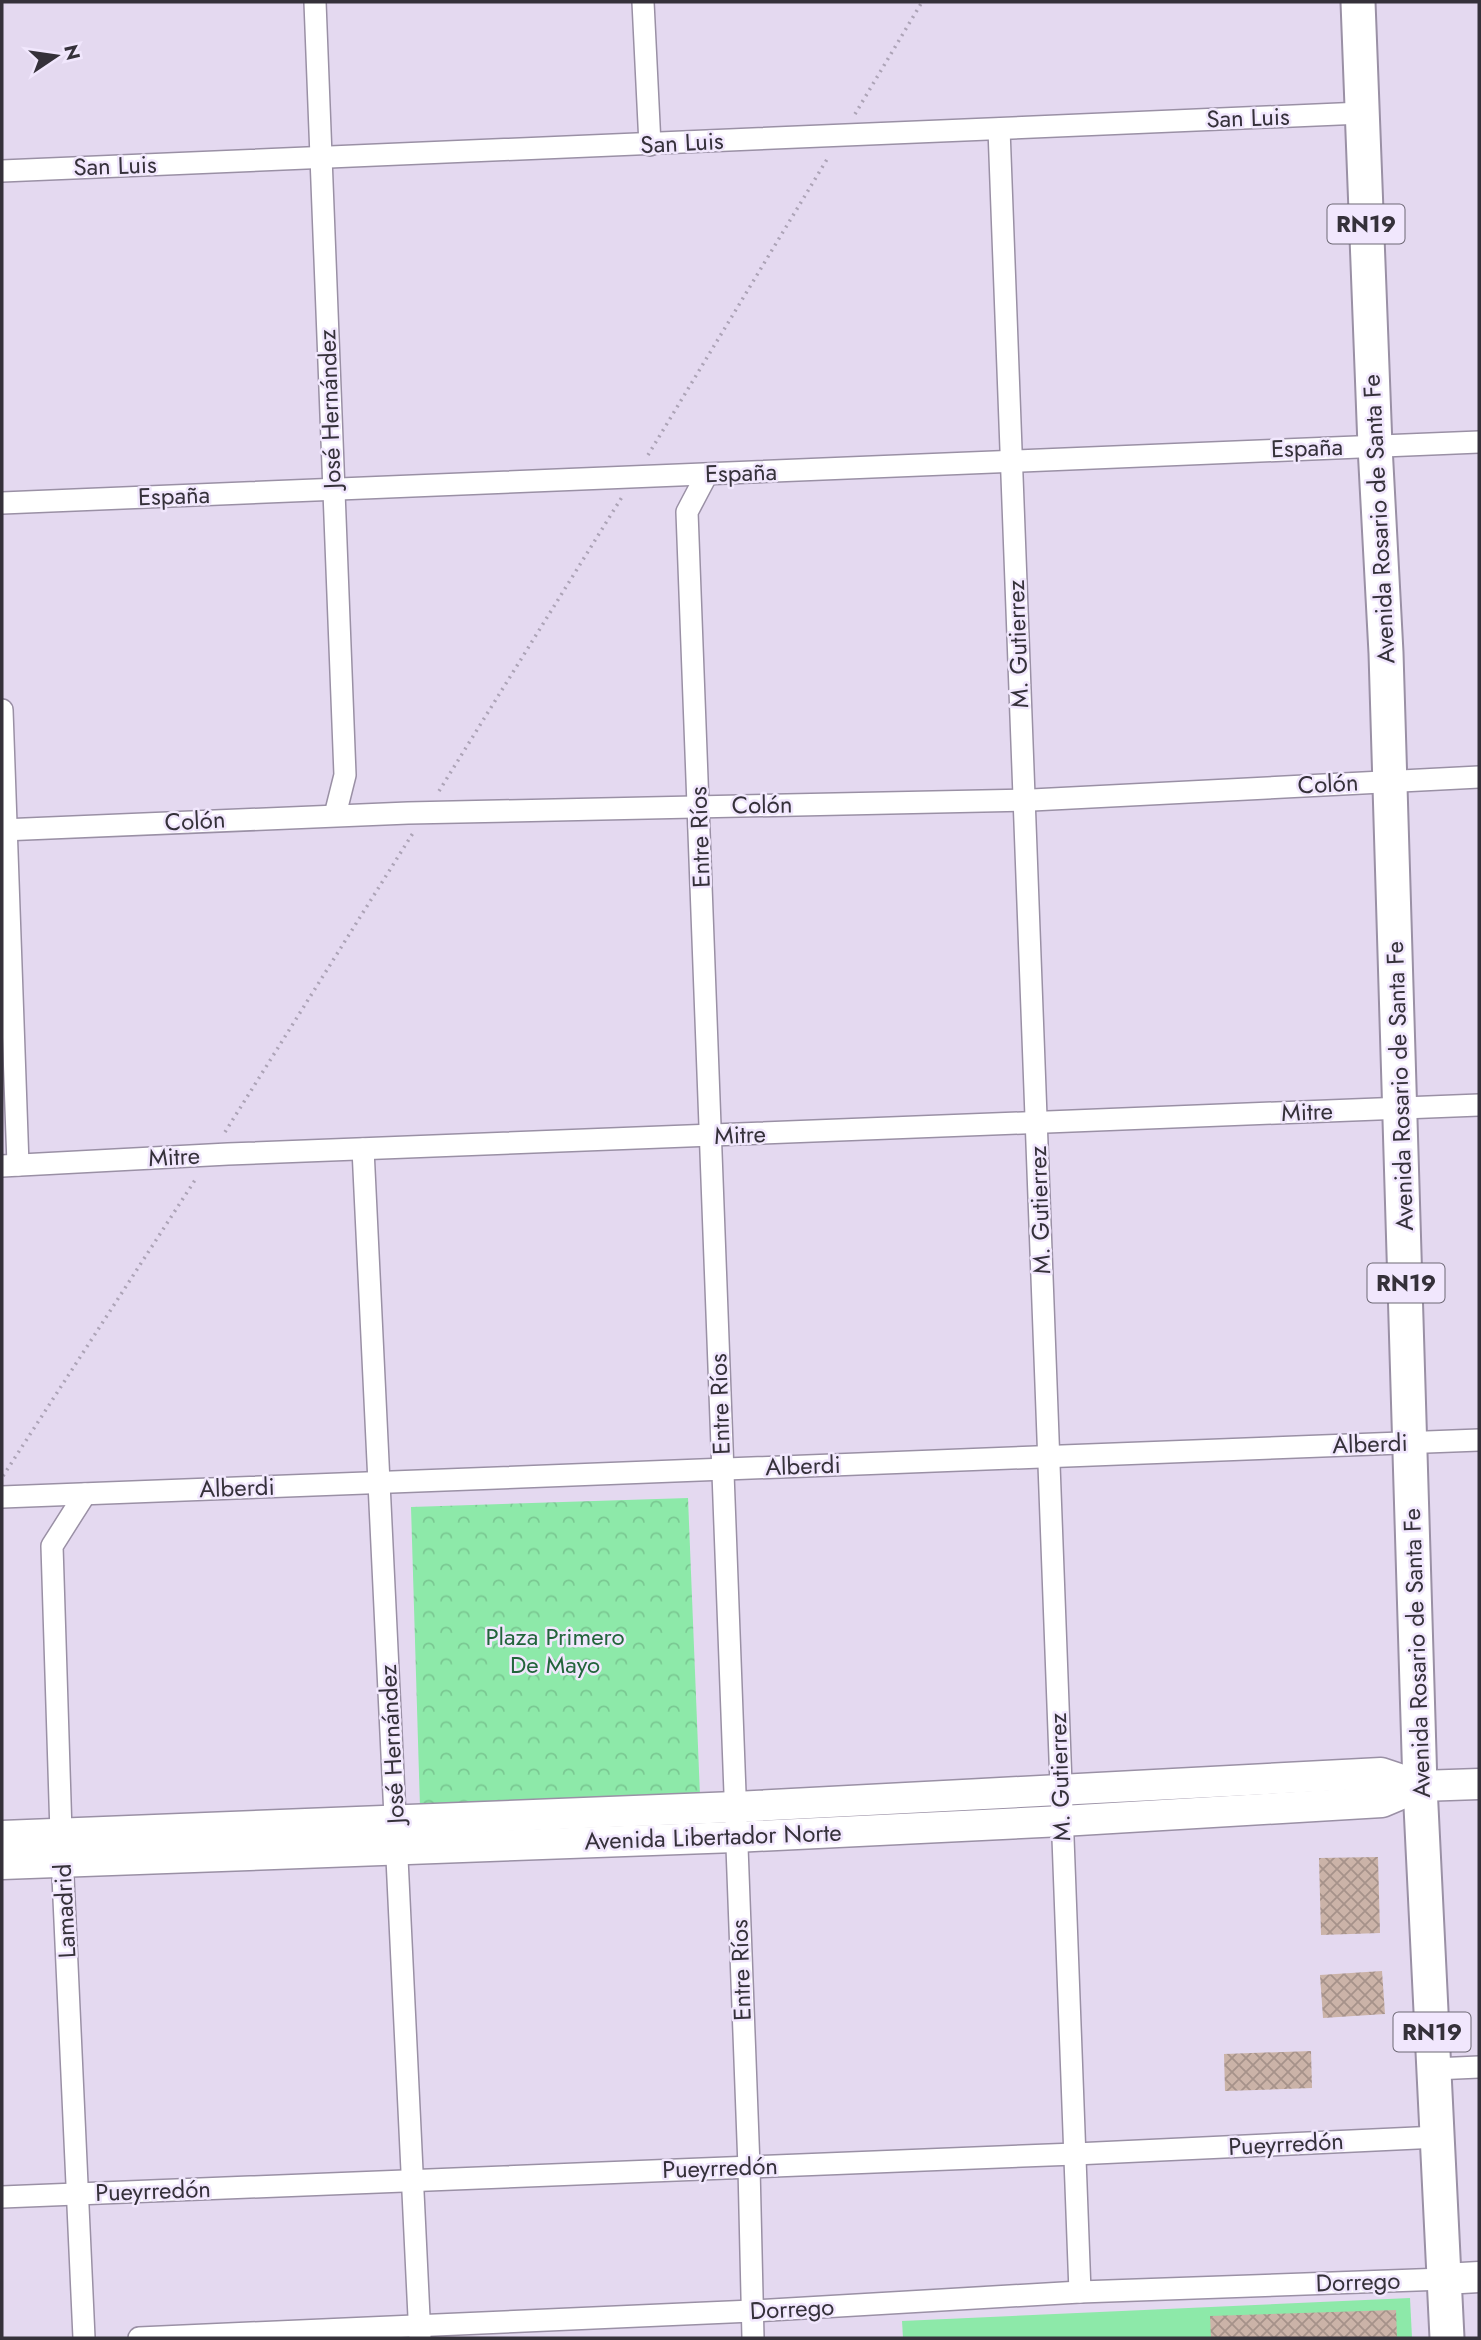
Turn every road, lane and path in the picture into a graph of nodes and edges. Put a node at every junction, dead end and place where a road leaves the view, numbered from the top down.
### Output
1 (315, 2) edge
2 (643, 2) edge
3 (922, 2) edge
4 (1358, 2) edge
5 (1362, 113) junction
6 (999, 129) junction
7 (843, 134) junction
8 (650, 145) junction
9 (322, 158) junction
10 (2, 171) edge
11 (1479, 442) edge
12 (1375, 446) junction
13 (1012, 461) junction
14 (707, 474) junction
15 (635, 477) junction
16 (333, 489) junction
17 (2, 503) edge
18 (2, 710) edge
19 (1479, 776) edge
20 (1390, 781) junction
21 (1024, 800) junction
22 (699, 806) junction
23 (425, 812) junction
24 (335, 815) junction
25 (4, 830) edge
26 (1479, 1105) edge
27 (1401, 1108) junction
28 (1036, 1123) junction
29 (710, 1136) junction
30 (363, 1149) junction
31 (211, 1155) junction
32 (10, 1165) edge
33 (1479, 1440) edge
34 (1410, 1442) junction
35 (1049, 1457) junction
36 (723, 1469) junction
37 (2, 1478) edge
38 (378, 1482) junction
39 (85, 1494) junction
40 (2, 1497) edge
41 (1479, 1784) edge
42 (1420, 1786) junction
43 (1060, 1791) junction
44 (735, 1807) junction
45 (1062, 1821) junction
46 (2, 1836) edge
47 (396, 1836) junction
48 (735, 1837) junction
49 (62, 1847) junction
50 (2, 1864) edge
51 (1479, 2067) edge
52 (1434, 2069) junction
53 (1438, 2137) junction
54 (1075, 2154) junction
55 (749, 2167) junction
56 (412, 2180) junction
57 (78, 2194) junction
58 (2, 2197) edge
59 (1479, 2277) edge
60 (1444, 2278) junction
61 (1080, 2292) junction
62 (752, 2311) junction
63 (419, 2332) edge
64 (84, 2338) edge
65 (139, 2338) edge
66 (753, 2338) edge
67 (1447, 2338) edge

1 - 9 street, José Hernández
2 - 8 street
3 - 7 path
4 - 5 main road, Avenida Rosario de Santa Fe / RN19
5 - 6 street, San Luis
5 - 12 main road, Avenida Rosario de Santa Fe / RN19
6 - 7 street, San Luis
6 - 13 street, M. Gutierrez
7 - 8 street, San Luis
7 - 15 path
8 - 9 street, San Luis
9 - 10 street, San Luis
9 - 16 street, José Hernández
11 - 12 street, España
12 - 13 street, España
12 - 20 main road, Avenida Rosario de Santa Fe / RN19
13 - 14 street, España
13 - 21 street, M. Gutierrez
14 - 15 street, España
14 - 22 street, Entre Ríos
15 - 16 street, España
15 - 23 path
16 - 17 street, España
16 - 24 street, José Hernández
18 - 25 street
19 - 20 street, Colón
20 - 21 street, Colón
20 - 27 main road, Avenida Rosario de Santa Fe / RN19
21 - 22 street, Colón
21 - 28 street, M. Gutierrez
22 - 23 street, Colón
22 - 29 street, Entre Ríos
23 - 24 street, Colón
23 - 31 path
24 - 25 street, Colón
25 - 32 street
26 - 27 street, Mitre
27 - 28 street, Mitre
27 - 34 main road, Avenida Rosario de Santa Fe / RN19
28 - 29 street, Mitre
28 - 35 street, M. Gutierrez
29 - 30 street, Mitre
29 - 36 street, Entre Ríos
30 - 31 street, Mitre
30 - 38 street, José Hernández
31 - 32 street, Mitre
31 - 37 path
33 - 34 street, Alberdi
34 - 35 street, Alberdi
34 - 42 main road, Avenida Rosario de Santa Fe / RN19
35 - 36 street, Alberdi
35 - 43 street, M. Gutierrez
36 - 38 street, Alberdi
36 - 44 street, Entre Ríos
38 - 39 street, Alberdi
38 - 47 street, José Hernández
39 - 40 street, Alberdi
39 - 49 street, Lamadrid
41 - 42 main road, Avenida Libertador Norte
42 - 43 main road, Avenida Libertador Norte
42 - 45 main road, Avenida Libertador Norte
42 - 52 main road, Avenida Rosario de Santa Fe / RN19
43 - 44 main road, Avenida Libertador Norte
43 - 45 street, M. Gutierrez
44 - 47 main road, Avenida Libertador Norte
44 - 48 street, Entre Ríos
45 - 48 main road, Avenida Libertador Norte
45 - 54 street, M. Gutierrez
46 - 49 main road, Avenida Libertador Norte
47 - 48 main road, Avenida Libertador Norte
47 - 49 main road, Avenida Libertador Norte
47 - 56 street, José Hernández
48 - 55 street, Entre Ríos
49 - 50 main road, Avenida Libertador Norte
49 - 57 street, Lamadrid
51 - 52 street
52 - 53 main road, Avenida Rosario de Santa Fe / RN19
53 - 54 street, Pueyrredón
53 - 60 main road, Avenida Rosario de Santa Fe / RN19
54 - 55 street, Pueyrredón
54 - 61 street, M. Gutierrez
55 - 56 street, Pueyrredón
55 - 62 street, Entre Ríos
56 - 57 street, Pueyrredón
56 - 63 street, José Hernández
57 - 58 street, Pueyrredón
57 - 64 street, Lamadrid
59 - 60 main road
60 - 61 street, Dorrego
60 - 67 main road, Avenida Rosario de Santa Fe / RN19
61 - 62 street, Dorrego
62 - 63 street, Dorrego
62 - 66 street, Entre Ríos
63 - 65 street, Dorrego

